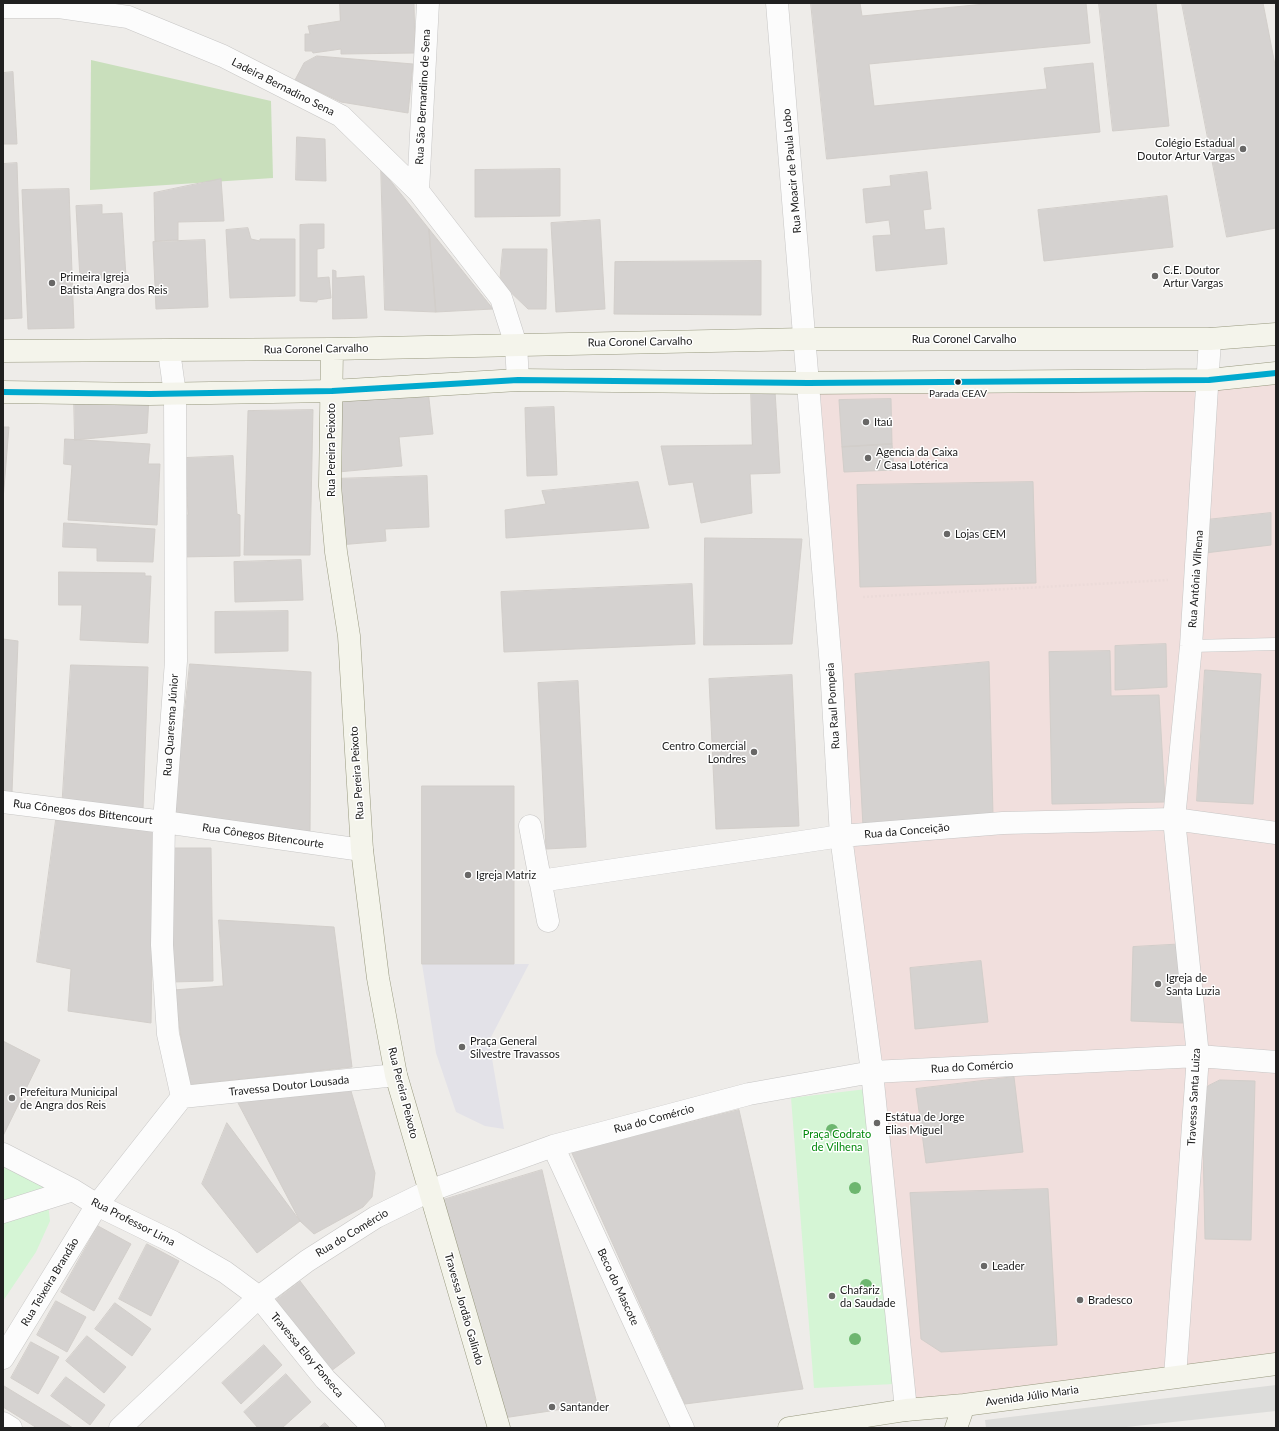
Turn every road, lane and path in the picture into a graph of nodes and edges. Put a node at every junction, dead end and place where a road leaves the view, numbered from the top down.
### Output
1 (428, 3) edge
2 (777, 3) edge
3 (3, 7) edge
4 (418, 191) junction
5 (1276, 334) edge
6 (806, 339) junction
7 (1210, 339) junction
8 (516, 344) junction
9 (332, 350) junction
10 (3, 351) edge
11 (169, 351) junction
12 (1276, 373) edge
13 (518, 380) junction
14 (1209, 380) junction
15 (808, 383) junction
16 (332, 391) junction
17 (3, 392) edge
18 (175, 394) junction
19 (1196, 579) junction
20 (863, 597) dead end
21 (1276, 644) edge
22 (1191, 646) junction
23 (3, 802) edge
24 (1174, 819) junction
25 (164, 822) junction
26 (530, 826) dead end
27 (1276, 833) edge
28 (841, 836) junction
29 (362, 850) junction
30 (540, 881) junction
31 (548, 921) dead end
32 (1198, 1056) junction
33 (1276, 1062) edge
34 (872, 1072) junction
35 (396, 1075) junction
36 (182, 1097) junction
37 (553, 1146) junction
38 (3, 1154) edge
39 (73, 1190) junction
40 (429, 1191) junction
41 (97, 1205) junction
42 (3, 1212) edge
43 (259, 1297) junction
44 (4, 1349) edge
45 (1276, 1364) edge
46 (1175, 1377) junction
47 (964, 1405) junction
48 (906, 1410) junction
49 (3, 1423) edge
50 (11, 1428) edge
51 (120, 1428) edge
52 (374, 1428) edge
53 (499, 1428) edge
54 (683, 1428) edge
55 (789, 1428) edge
56 (956, 1428) edge

1 - 4 street, Rua São Bernardino de Sena
2 - 6 street, Rua Moacir de Paula Lobo
3 - 4 street, Ladeira Bernadino Sena
4 - 8 street, Ladeira Bernadino Sena
5 - 7 main road, Rua Coronel Carvalho
6 - 7 main road, Rua Coronel Carvalho
6 - 8 main road, Rua Coronel Carvalho
6 - 15 street, Rua Raul Pompeia
7 - 14 street, Rua Antônia Vilhena
8 - 9 main road, Rua Coronel Carvalho
8 - 13 street, Ladeira Bernadino Sena
9 - 11 main road, Rua Coronel Carvalho
9 - 16 main road, Rua Pereira Peixoto
10 - 11 main road, Rua Coronel Carvalho
11 - 18 street, Rua Quaresma Júnior
12 - 14 main road
13 - 15 main road
13 - 16 main road
14 - 15 main road
14 - 19 street, Rua Antônia Vilhena
15 - 28 street, Rua Raul Pompeia
16 - 18 main road
16 - 29 main road, Rua Pereira Peixoto
17 - 18 main road
18 - 25 street, Rua Quaresma Júnior
19 - 20 path
19 - 22 street, Rua Antônia Vilhena
21 - 22 lane
22 - 24 street, Rua Antônia Vilhena
23 - 25 street, Rua Cônegos dos Bittencourt
24 - 27 street, Rua da Conceição
24 - 28 street, Rua da Conceição
24 - 32 street, Travessa Santa Luiza
25 - 29 street, Rua Cônegos Bitencourte
25 - 36 street, Rua Quaresma Júnior
26 - 30 street
28 - 30 street, Rua da Conceição
28 - 34 street, Rua Raul Pompeia
29 - 35 main road, Rua Pereira Peixoto
30 - 31 street
32 - 33 street, Rua do Comércio
32 - 34 street, Rua do Comércio
32 - 46 street, Travessa Santa Luiza
34 - 37 street, Rua do Comércio
34 - 48 street
35 - 36 street, Travessa Doutor Lousada
35 - 40 main road, Rua Pereira Peixoto
36 - 41 street, Rua Teixeira Brandão
37 - 40 street, Rua do Comércio
37 - 54 street, Beco do Mascote
38 - 39 street, Rua Professor Lima
39 - 41 street, Rua Professor Lima
39 - 42 street
40 - 43 street, Rua do Comércio
40 - 53 main road, Travessa Jordão Galindo
41 - 43 street, Rua Professor Lima
41 - 44 street, Rua Teixeira Brandão
43 - 51 street, Rua do Comércio
43 - 52 street, Travessa Eloy Fonseca
45 - 46 main road, Avenida Júlio Maria
46 - 47 main road, Avenida Júlio Maria
47 - 48 main road, Avenida Júlio Maria
47 - 56 main road
48 - 55 main road, Avenida Júlio Maria
49 - 50 street

